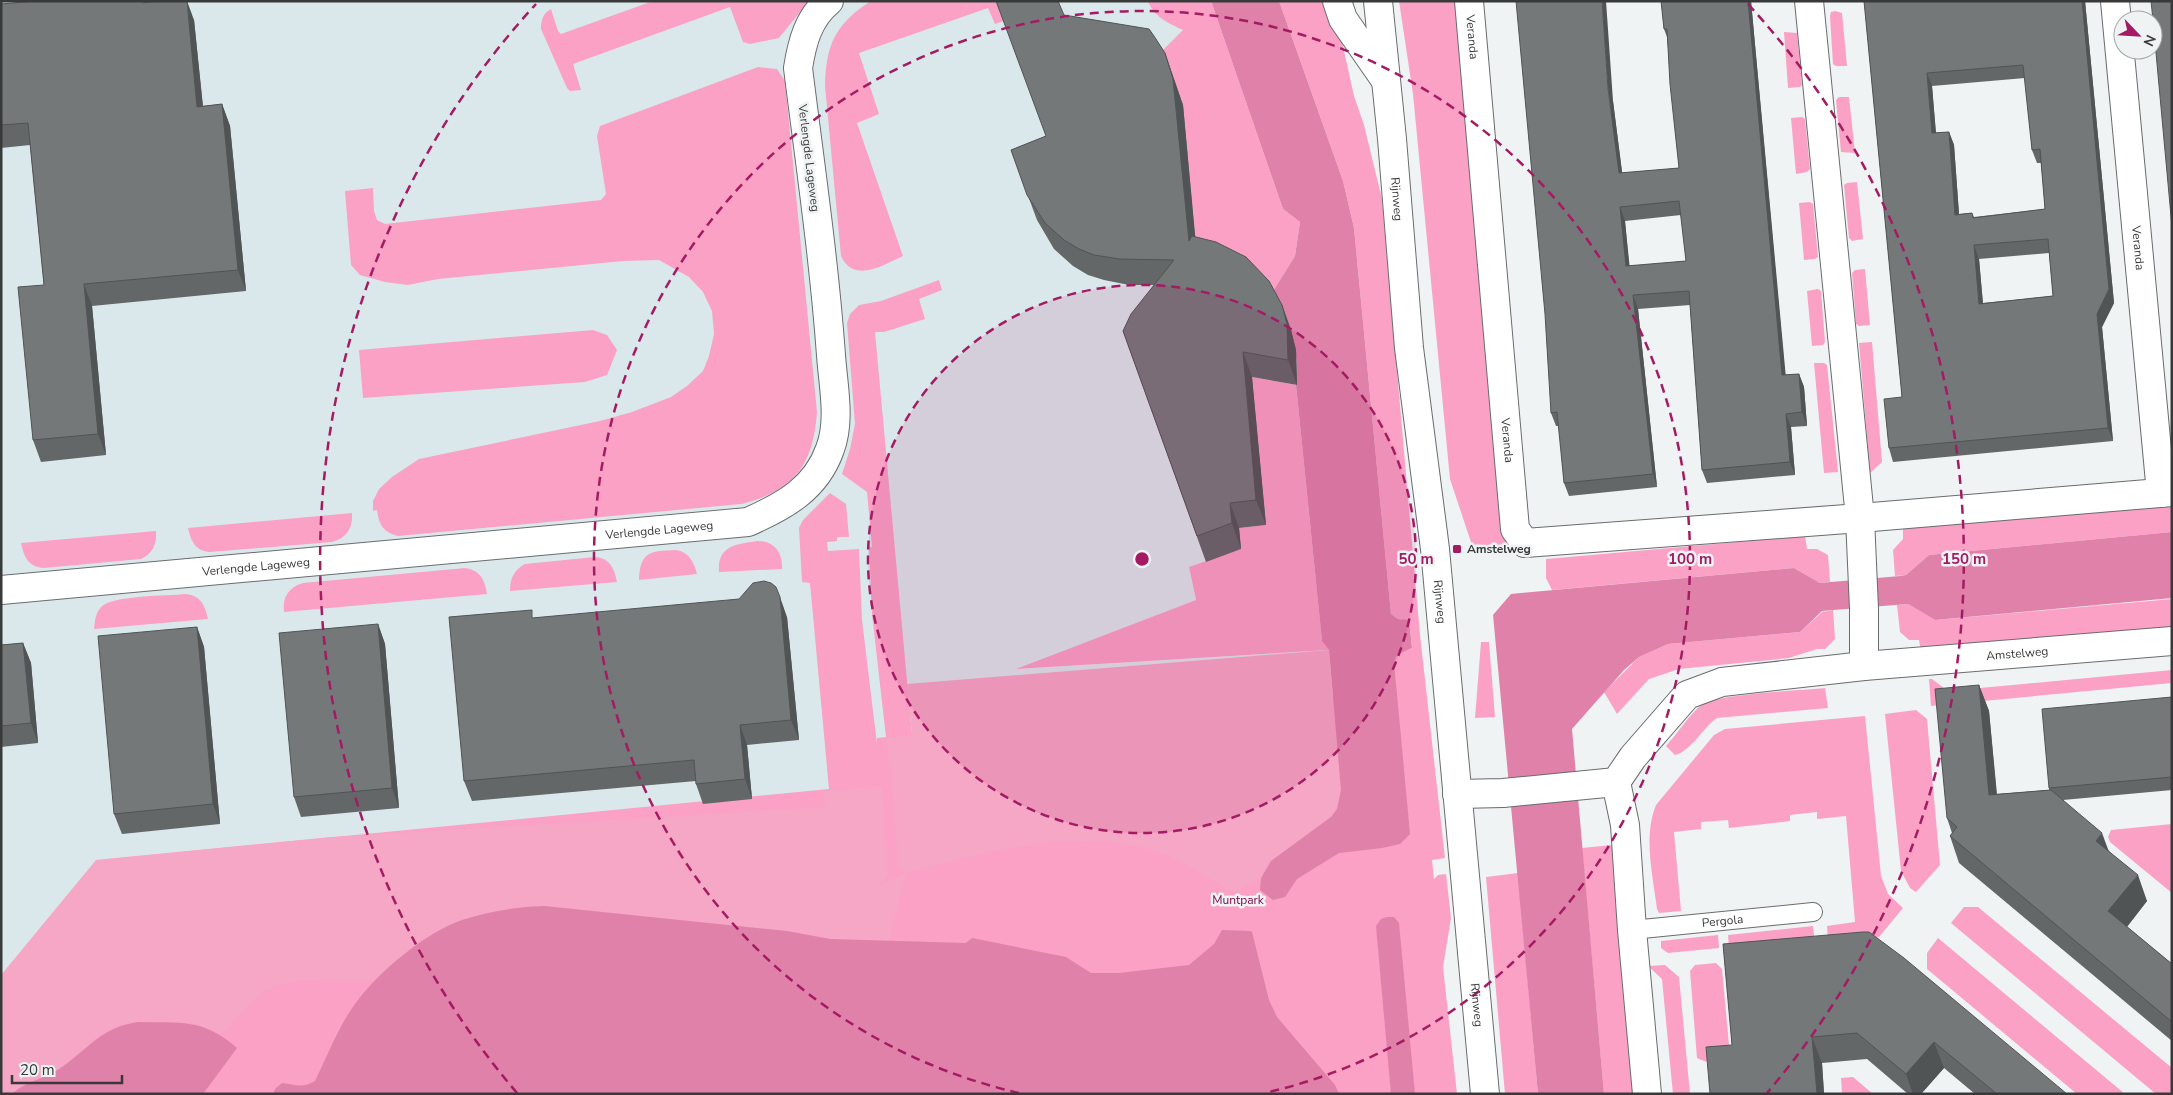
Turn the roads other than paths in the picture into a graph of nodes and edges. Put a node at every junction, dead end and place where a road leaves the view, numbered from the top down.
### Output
1 (829, 1) edge
2 (1337, 1) edge
3 (1378, 1) edge
4 (1469, 1) edge
5 (1809, 1) edge
6 (2115, 1) edge
7 (1385, 79) junction
8 (2166, 493) edge
9 (1860, 518) junction
10 (1, 590) edge
11 (2172, 641) edge
12 (1864, 666) junction
13 (1616, 782) junction
14 (1457, 794) junction
15 (1814, 912) dead end
16 (1632, 930) junction
17 (1485, 1094) edge
18 (1647, 1094) edge

1 - 10 street, Verlengde Lageweg
2 - 7 street, Rijnweg
3 - 7 street, Rijnweg
4 - 9 street, Veranda
5 - 9 street
6 - 8 street, Veranda
7 - 14 street, Rijnweg
8 - 9 street, Veranda
9 - 12 street
11 - 12 street, Amstelweg
12 - 13 street, Amstelweg
13 - 14 street
13 - 16 street
14 - 17 street, Rijnweg
15 - 16 lane, Pergola
16 - 18 street

